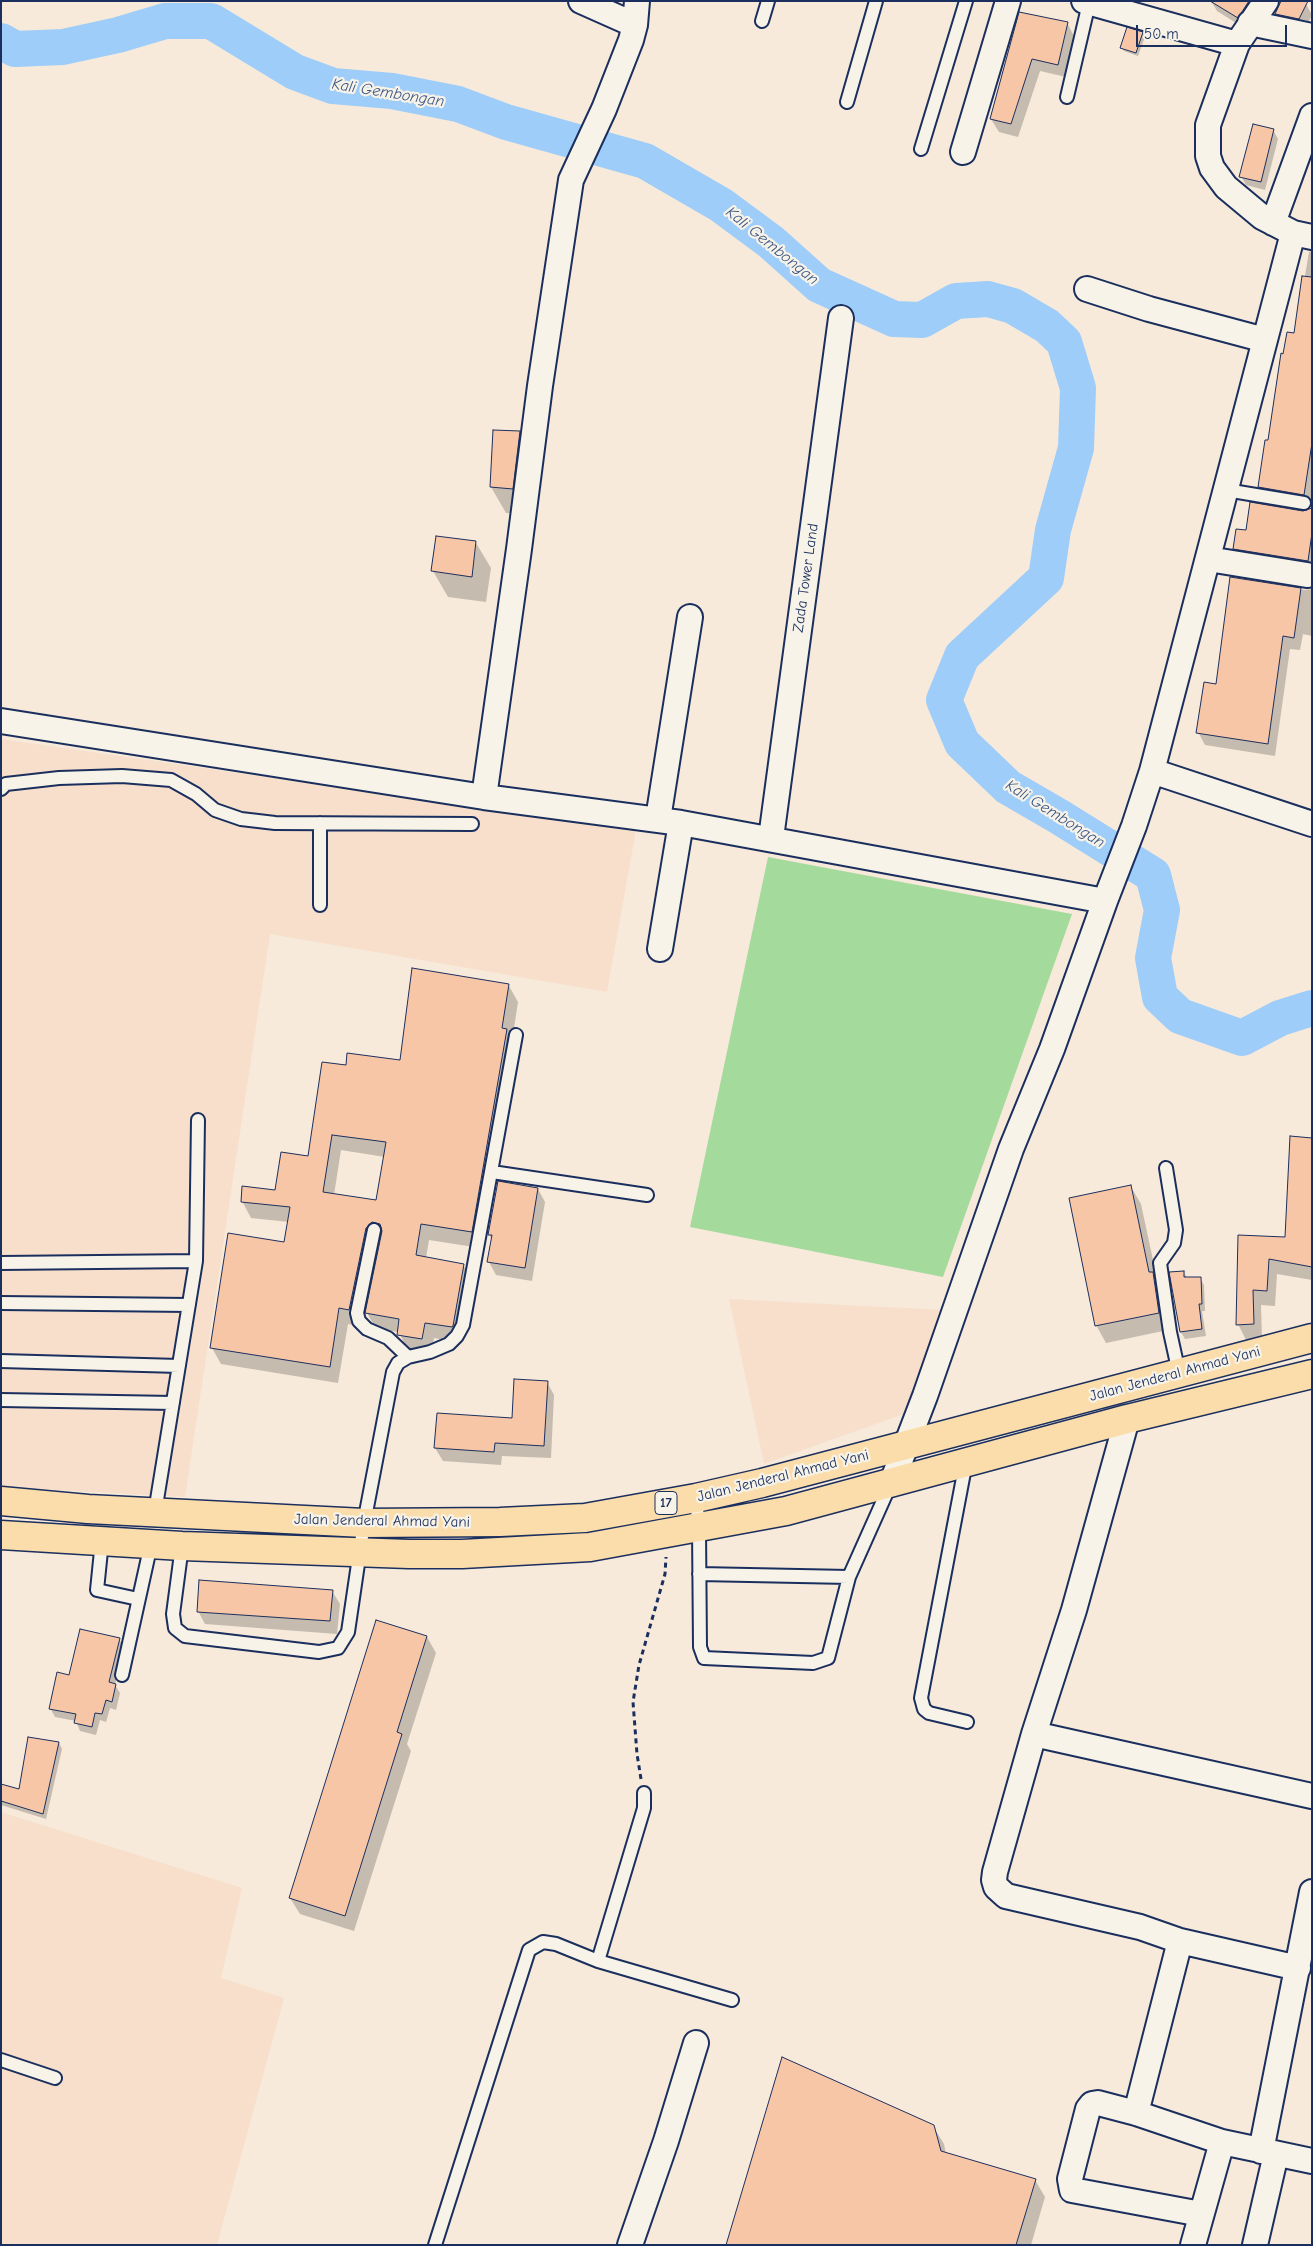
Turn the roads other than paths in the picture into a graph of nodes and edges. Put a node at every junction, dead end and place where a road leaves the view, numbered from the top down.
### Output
1 (581, 1) edge
2 (637, 1) edge
3 (768, 1) edge
4 (876, 1) edge
5 (966, 1) edge
6 (1008, 1) edge
7 (1266, 1) edge
8 (1098, 3) edge
9 (762, 21) dead end
10 (1250, 23) junction
11 (635, 25) junction
12 (1312, 36) edge
13 (1237, 44) junction
14 (1067, 97) dead end
15 (847, 102) dead end
16 (1312, 116) edge
17 (922, 149) dead end
18 (963, 152) dead end
19 (1293, 231) edge
20 (1087, 289) dead end
21 (841, 318) dead end
22 (1265, 340) junction
23 (1226, 490) junction
24 (1304, 503) dead end
25 (1208, 560) junction
26 (1307, 575) dead end
27 (690, 616) dead end
28 (1, 721) edge
29 (1152, 771) junction
30 (1, 789) edge
31 (484, 797) junction
32 (658, 819) junction
33 (320, 823) junction
34 (681, 823) junction
35 (472, 824) dead end
36 (1312, 824) edge
37 (771, 838) junction
38 (1105, 901) junction
39 (320, 905) dead end
40 (660, 949) dead end
41 (516, 1035) dead end
42 (198, 1120) dead end
43 (1166, 1168) dead end
44 (492, 1172) junction
45 (647, 1195) dead end
46 (374, 1230) dead end
47 (196, 1261) junction
48 (1, 1263) edge
49 (1, 1303) edge
50 (189, 1305) junction
51 (1312, 1338) edge
52 (408, 1357) junction
53 (1, 1361) edge
54 (179, 1366) junction
55 (1179, 1373) junction
56 (1312, 1374) edge
57 (1, 1400) edge
58 (173, 1403) junction
59 (1127, 1419) junction
60 (906, 1446) junction
61 (966, 1462) junction
62 (892, 1482) junction
63 (696, 1498) junction
64 (1, 1501) edge
65 (155, 1512) junction
66 (364, 1523) junction
67 (699, 1529) junction
68 (1, 1534) edge
69 (102, 1541) junction
70 (151, 1544) junction
71 (182, 1546) junction
72 (361, 1552) junction
73 (699, 1574) junction
74 (848, 1577) junction
75 (138, 1599) junction
76 (122, 1675) dead end
77 (967, 1722) dead end
78 (1034, 1734) junction
79 (644, 1793) road end
80 (1312, 1796) edge
81 (1312, 1892) edge
82 (1180, 1940) junction
83 (598, 1961) junction
84 (1298, 1968) junction
85 (732, 2000) dead end
86 (696, 2043) dead end
87 (1, 2060) edge
88 (55, 2078) dead end
89 (1136, 2113) junction
90 (1222, 2142) junction
91 (1268, 2153) junction
92 (1312, 2161) edge
93 (1201, 2214) junction
94 (435, 2245) edge
95 (630, 2245) edge
96 (1193, 2245) edge
97 (1255, 2245) edge

1 - 11 street
2 - 11 street
3 - 9 lane
4 - 15 lane
5 - 17 lane
6 - 18 street
7 - 10 street
8 - 13 street
8 - 14 lane
10 - 12 street
10 - 13 street
11 - 31 street
13 - 19 street
16 - 19 street
19 - 22 street
20 - 22 street
21 - 37 street, Zada Tower Land
22 - 23 street
23 - 24 lane
23 - 25 street
25 - 26 street
25 - 29 street
27 - 32 street
28 - 31 street
29 - 36 street
29 - 38 street
30 - 33 lane
31 - 32 street
32 - 34 street
33 - 35 lane
33 - 39 lane
34 - 37 street
34 - 40 street
37 - 38 street
38 - 60 street
41 - 44 lane
42 - 47 lane
43 - 55 lane
44 - 45 lane
44 - 52 lane
46 - 52 lane
47 - 48 lane
47 - 50 lane
49 - 50 lane
50 - 54 lane
51 - 55 highway, Jalan Jenderal Ahmad Yani / 17
52 - 66 lane
53 - 54 lane
54 - 58 lane
55 - 60 highway, Jalan Jenderal Ahmad Yani / 17
56 - 59 highway, Jalan Jenderal Ahmad Yani / 17
57 - 58 lane
58 - 65 lane
59 - 61 highway, Jalan Jenderal Ahmad Yani / 17
59 - 78 street
60 - 62 street
60 - 63 highway, Jalan Jenderal Ahmad Yani / 17
61 - 62 highway, Jalan Jenderal Ahmad Yani / 17
61 - 77 lane
62 - 67 highway, Jalan Jenderal Ahmad Yani / 17
62 - 74 lane
63 - 66 highway, Jalan Jenderal Ahmad Yani / 17
63 - 67 lane
64 - 65 highway, Jalan Jenderal Ahmad Yani / 17
65 - 66 highway, Jalan Jenderal Ahmad Yani / 17
66 - 72 lane
67 - 72 highway, Jalan Jenderal Ahmad Yani / 17
67 - 73 lane
68 - 69 highway, Jalan Jenderal Ahmad Yani / 17
69 - 70 highway, Jalan Jenderal Ahmad Yani / 17
69 - 75 lane
70 - 71 highway, Jalan Jenderal Ahmad Yani / 17
70 - 75 lane
71 - 72 highway, Jalan Jenderal Ahmad Yani / 17
71 - 72 lane
73 - 74 lane
73 - 74 lane
75 - 76 lane
78 - 80 street
78 - 82 street
79 - 83 lane
81 - 84 street
82 - 84 street
82 - 89 street
83 - 85 lane
83 - 94 lane
84 - 91 street
86 - 95 street
87 - 88 lane
89 - 90 street
89 - 93 street
90 - 91 street
90 - 93 street
91 - 92 street
91 - 97 street
93 - 96 street

